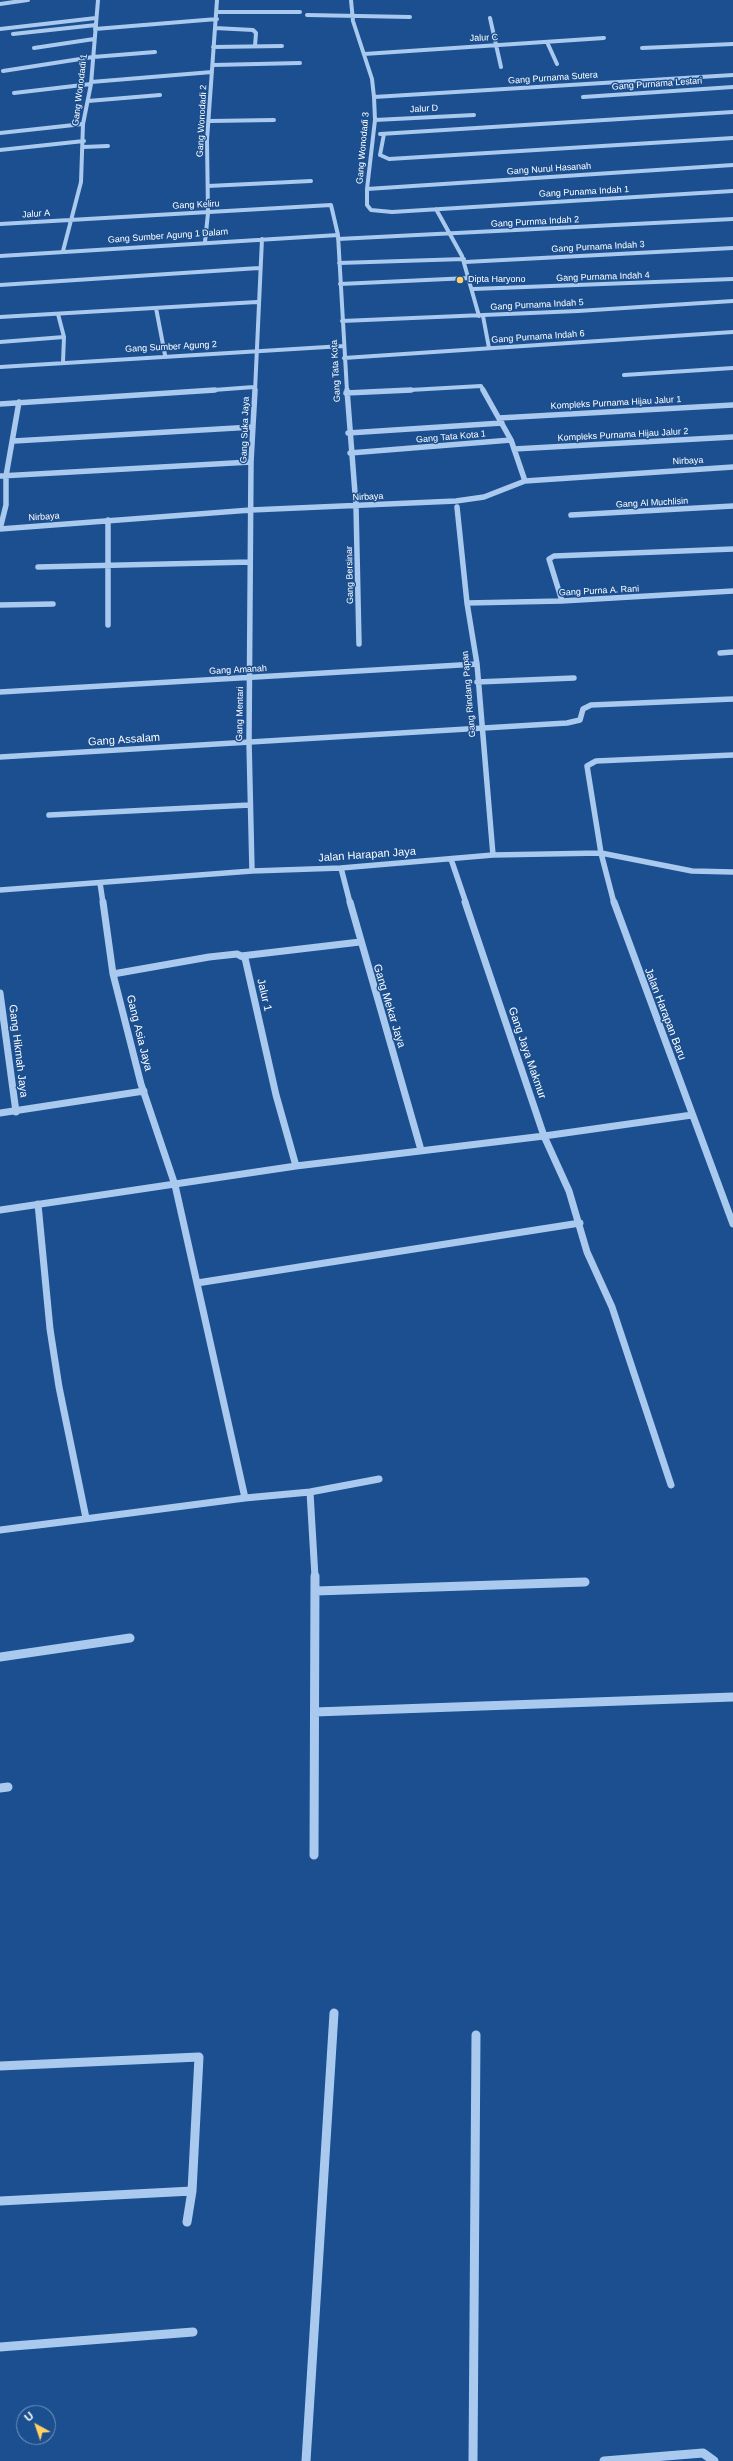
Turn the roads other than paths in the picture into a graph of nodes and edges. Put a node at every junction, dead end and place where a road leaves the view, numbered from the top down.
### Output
1 (28, 0) edge
2 (98, 0) edge
3 (217, 0) edge
4 (351, 0) edge
5 (0, 4) edge
6 (217, 12) junction
7 (300, 12) dead end
8 (307, 15) dead end
9 (352, 16) junction
10 (410, 16) dead end
11 (96, 18) junction
12 (490, 18) dead end
13 (217, 19) junction
14 (96, 27) junction
15 (215, 28) junction
16 (0, 29) edge
17 (12, 34) dead end
18 (604, 38) dead end
19 (94, 39) junction
20 (547, 42) junction
21 (733, 44) edge
22 (255, 46) junction
23 (282, 46) dead end
24 (496, 46) junction
25 (213, 47) junction
26 (34, 48) dead end
27 (642, 48) dead end
28 (155, 52) dead end
29 (364, 54) junction
30 (93, 57) junction
31 (300, 63) dead end
32 (557, 64) dead end
33 (213, 65) junction
34 (501, 67) dead end
35 (3, 71) dead end
36 (212, 72) junction
37 (733, 75) edge
38 (91, 83) junction
39 (733, 87) edge
40 (14, 93) dead end
41 (160, 95) dead end
42 (374, 97) junction
43 (583, 97) dead end
44 (88, 101) junction
45 (733, 112) edge
46 (474, 115) dead end
47 (274, 120) dead end
48 (375, 120) junction
49 (210, 121) junction
50 (83, 124) junction
51 (0, 133) edge
52 (374, 134) junction
53 (384, 134) junction
54 (733, 138) edge
55 (84, 141) junction
56 (108, 146) dead end
57 (83, 147) junction
58 (0, 150) edge
59 (733, 165) edge
60 (311, 181) dead end
61 (208, 186) junction
62 (367, 189) junction
63 (733, 192) edge
64 (320, 204) joint
65 (436, 209) junction
66 (208, 213) junction
67 (73, 219) junction
68 (733, 219) edge
69 (0, 224) edge
70 (450, 234) junction
71 (338, 237) junction
72 (262, 239) junction
73 (205, 242) junction
74 (733, 248) edge
75 (63, 251) junction
76 (0, 256) edge
77 (464, 260) junction
78 (339, 263) junction
79 (259, 268) junction
80 (470, 278) junction
81 (733, 280) edge
82 (340, 284) junction
83 (0, 285) edge
84 (473, 289) junction
85 (733, 301) edge
86 (257, 302) junction
87 (156, 308) junction
88 (58, 314) junction
89 (481, 316) junction
90 (0, 317) edge
91 (342, 321) junction
92 (733, 332) edge
93 (64, 337) junction
94 (0, 342) edge
95 (343, 346) junction
96 (490, 348) junction
97 (255, 351) junction
98 (165, 355) junction
99 (344, 358) junction
100 (63, 362) junction
101 (0, 366) edge
102 (733, 368) edge
103 (624, 375) dead end
104 (254, 387) junction
105 (346, 393) junction
106 (19, 402) junction
107 (0, 404) edge
108 (733, 405) edge
109 (500, 420) junction
110 (253, 427) junction
111 (348, 433) junction
112 (733, 437) edge
113 (511, 440) junction
114 (14, 441) junction
115 (514, 449) junction
116 (350, 454) junction
117 (251, 462) junction
118 (733, 467) edge
119 (0, 476) edge
120 (6, 476) junction
121 (525, 481) junction
122 (457, 504) junction
123 (356, 506) junction
124 (733, 506) edge
125 (251, 510) junction
126 (571, 515) dead end
127 (108, 520) junction
128 (0, 529) edge
129 (733, 549) edge
130 (250, 562) junction
131 (107, 565) junction
132 (38, 567) dead end
133 (733, 591) edge
134 (562, 601) junction
135 (467, 603) junction
136 (53, 604) dead end
137 (0, 605) edge
138 (108, 624) dead end
139 (359, 644) dead end
140 (733, 652) edge
141 (720, 653) dead end
142 (477, 664) junction
143 (249, 678) junction
144 (574, 678) dead end
145 (477, 682) junction
146 (0, 692) edge
147 (733, 698) edge
148 (481, 728) junction
149 (249, 742) junction
150 (733, 755) edge
151 (0, 757) edge
152 (250, 805) junction
153 (48, 815) dead end
154 (601, 853) junction
155 (493, 855) junction
156 (451, 859) junction
157 (340, 868) junction
158 (252, 871) junction
159 (733, 872) edge
160 (100, 883) junction
161 (0, 890) edge
162 (360, 942) junction
163 (241, 956) junction
164 (113, 974) junction
165 (0, 993) edge
166 (144, 1091) junction
167 (16, 1112) junction
168 (0, 1113) edge
169 (692, 1115) junction
170 (544, 1136) junction
171 (421, 1150) junction
172 (296, 1166) junction
173 (175, 1184) junction
174 (38, 1204) junction
175 (0, 1210) edge
176 (580, 1223) junction
177 (733, 1224) edge
178 (197, 1283) junction
179 (379, 1479) dead end
180 (671, 1485) dead end
181 (310, 1492) junction
182 (245, 1498) junction
183 (86, 1518) junction
184 (0, 1530) edge
185 (585, 1582) dead end
186 (316, 1592) junction
187 (130, 1638) dead end
188 (0, 1657) edge
189 (733, 1697) edge
190 (314, 1712) junction
191 (314, 1856) dead end
192 (334, 2012) dead end
193 (476, 2035) dead end
194 (0, 2066) edge
195 (192, 2191) junction
196 (0, 2201) edge
197 (187, 2222) dead end
198 (193, 2332) dead end
199 (0, 2347) edge
200 (306, 2461) edge
201 (472, 2461) edge
202 (604, 2461) edge
203 (714, 2461) edge

1 - 5 street
2 - 11 street, Gang Wonodadi 1
3 - 6 street, Gang Wonodadi 2
4 - 9 street, Gang Wonodadi 3
6 - 7 street
6 - 13 street, Gang Wonodadi 2
8 - 9 street
9 - 10 street
9 - 29 street, Gang Wonodadi 3
11 - 14 street, Gang Wonodadi 1
11 - 16 street
12 - 24 street
13 - 14 street
13 - 15 street, Gang Wonodadi 2
14 - 17 street
14 - 19 street, Gang Wonodadi 1
15 - 22 street
15 - 25 street, Gang Wonodadi 2
18 - 20 street, Jalur C
19 - 26 street
19 - 30 street, Gang Wonodadi 1
20 - 24 street, Jalur C
20 - 32 street
21 - 27 street
22 - 23 street
22 - 25 street
24 - 29 street, Jalur C
24 - 34 street
25 - 33 street, Gang Wonodadi 2
28 - 30 street
29 - 42 street, Gang Wonodadi 3
30 - 35 street
30 - 38 street, Gang Wonodadi 1
31 - 33 street
33 - 36 street, Gang Wonodadi 2
36 - 38 street
36 - 49 street, Gang Wonodadi 2
37 - 42 street, Gang Purnama Sutera
38 - 40 street
38 - 44 street, Gang Wonodadi 1
39 - 43 street, Gang Purnama Lestari
41 - 44 street
42 - 48 street, Gang Wonodadi 3
44 - 50 street, Gang Wonodadi 1
45 - 53 street
46 - 48 street, Jalur D
47 - 49 street
48 - 52 street, Gang Wonodadi 3
49 - 61 street, Gang Wonodadi 2
50 - 51 street
50 - 55 street, Gang Wonodadi 1
52 - 53 street
52 - 62 street, Gang Wonodadi 3
53 - 54 street
55 - 57 street, Gang Wonodadi 1
55 - 58 street
56 - 57 street
57 - 67 street, Gang Wonodadi 1
59 - 62 street, Gang Nurul Hasanah
60 - 61 street
61 - 66 street, Gang Wonodadi 2
62 - 65 street, Gang Wonodadi 3
63 - 65 street, Gang Punama Indah 1
64 - 66 street, Gang Keliru
64 - 71 street, Gang Tata Kota
65 - 70 street
66 - 67 street, Gang Keliru
66 - 73 street, Gang Wonodadi 2
67 - 69 street, Jalur A
67 - 75 street, Gang Wonodadi 1
68 - 70 street, Gang Purnma Indah 2
70 - 71 street, Gang Purnma Indah 2
70 - 77 street
71 - 72 street, Gang Sumber Agung 1 Dalam
71 - 78 street, Gang Tata Kota
72 - 73 street, Gang Sumber Agung 1 Dalam
72 - 79 street, Gang Suka Jaya
73 - 75 street, Gang Sumber Agung 1 Dalam
74 - 77 street, Gang Purnama Indah 3
75 - 76 street, Gang Sumber Agung 1 Dalam
77 - 78 street, Gang Purnama Indah 3
77 - 80 street
78 - 82 street, Gang Tata Kota
79 - 83 street
79 - 86 street, Gang Suka Jaya
80 - 82 street
80 - 84 street
81 - 84 street, Gang Purnama Indah 4
82 - 91 street, Gang Tata Kota
84 - 89 street
85 - 89 street, Gang Purnama Indah 5
86 - 87 street
86 - 97 street, Gang Suka Jaya
87 - 88 street
87 - 98 street
88 - 90 street
88 - 93 street
89 - 91 street, Gang Purnama Indah 5
89 - 96 street
91 - 95 street, Gang Tata Kota
92 - 96 street, Gang Purnama Indah 6
93 - 94 street
93 - 100 street
95 - 97 street, Gang Sumber Agung 2
95 - 99 street, Gang Tata Kota
96 - 99 street, Gang Purnama Indah 6
97 - 98 street, Gang Sumber Agung 2
97 - 104 street, Gang Suka Jaya
98 - 100 street, Gang Sumber Agung 2
99 - 105 street, Gang Tata Kota
100 - 101 street, Gang Sumber Agung 2
102 - 103 street
104 - 106 street
104 - 110 street, Gang Suka Jaya
105 - 109 street
105 - 111 street, Gang Tata Kota
106 - 107 street
106 - 114 street
108 - 109 street, Kompleks Purnama Hijau Jalur 1
109 - 111 street, Kompleks Purnama Hijau Jalur 1
109 - 113 street
110 - 114 street
110 - 117 street, Gang Suka Jaya
111 - 116 street, Gang Tata Kota
112 - 115 street, Kompleks Purnama Hijau Jalur 2
113 - 115 street
113 - 116 street, Gang Tata Kota 1
114 - 120 street
115 - 121 street
116 - 123 street, Gang Tata Kota
117 - 120 street
117 - 125 street, Gang Suka Jaya
118 - 121 street, Nirbaya
119 - 120 street
120 - 128 street
121 - 122 street, Nirbaya
122 - 123 street, Nirbaya
122 - 135 street, Gang Rindang Papan
123 - 125 street, Nirbaya
123 - 139 street, Gang Bersinar
124 - 126 street, Gang Al Muchlisin
125 - 127 street, Nirbaya
125 - 130 street, Gang Mentari
127 - 128 street, Nirbaya
127 - 131 street
129 - 134 street
130 - 131 street
130 - 143 street, Gang Mentari
131 - 132 street
131 - 138 street
133 - 134 street, Gang Purna A. Rani
134 - 135 street, Gang Purna A. Rani
135 - 142 street, Gang Rindang Papan
136 - 137 street
140 - 141 street
142 - 143 street, Gang Amanah
142 - 145 street, Gang Rindang Papan
143 - 146 street, Gang Amanah
143 - 149 street, Gang Mentari
144 - 145 street
145 - 148 street, Gang Rindang Papan
147 - 148 street, Gang Assalam
148 - 149 street, Gang Assalam
148 - 155 street, Gang Rindang Papan
149 - 151 street, Gang Assalam
149 - 152 street, Gang Mentari
150 - 154 street, Jalan Harapan Baru
152 - 153 street
152 - 158 street, Gang Mentari
154 - 155 street, Jalan Harapan Jaya
154 - 159 street, Jalan Harapan Jaya
154 - 169 street, Jalan Harapan Baru
155 - 156 street, Jalan Harapan Jaya
156 - 157 street, Jalan Harapan Jaya
156 - 170 street, Gang Jaya Makmur
157 - 158 street, Jalan Harapan Jaya
157 - 162 street, Gang Mekar Jaya
158 - 160 street, Jalan Harapan Jaya
160 - 161 street, Jalan Harapan Jaya
160 - 164 street, Gang Asia Jaya
162 - 163 street
162 - 171 street, Gang Mekar Jaya
163 - 164 street
163 - 172 street, Jalur 1
164 - 166 street, Gang Asia Jaya
165 - 167 street, Gang Hikmah Jaya
166 - 167 street
166 - 173 street, Gang Asia Jaya
167 - 168 street
169 - 170 street
169 - 177 street, Jalan Harapan Baru
170 - 171 street
170 - 176 street, Gang Jaya Makmur
171 - 172 street
172 - 173 street
173 - 174 street
173 - 178 street, Gang Asia Jaya
174 - 175 street
174 - 183 street
176 - 178 street
176 - 180 street, Gang Jaya Makmur
178 - 182 street, Gang Asia Jaya
179 - 181 street
181 - 182 street
181 - 186 street
182 - 183 street
183 - 184 street
185 - 186 street
186 - 190 street
187 - 188 street
189 - 190 street
190 - 191 street
192 - 200 street
193 - 201 street
194 - 195 street
195 - 196 street
195 - 197 street
198 - 199 street
202 - 203 street

